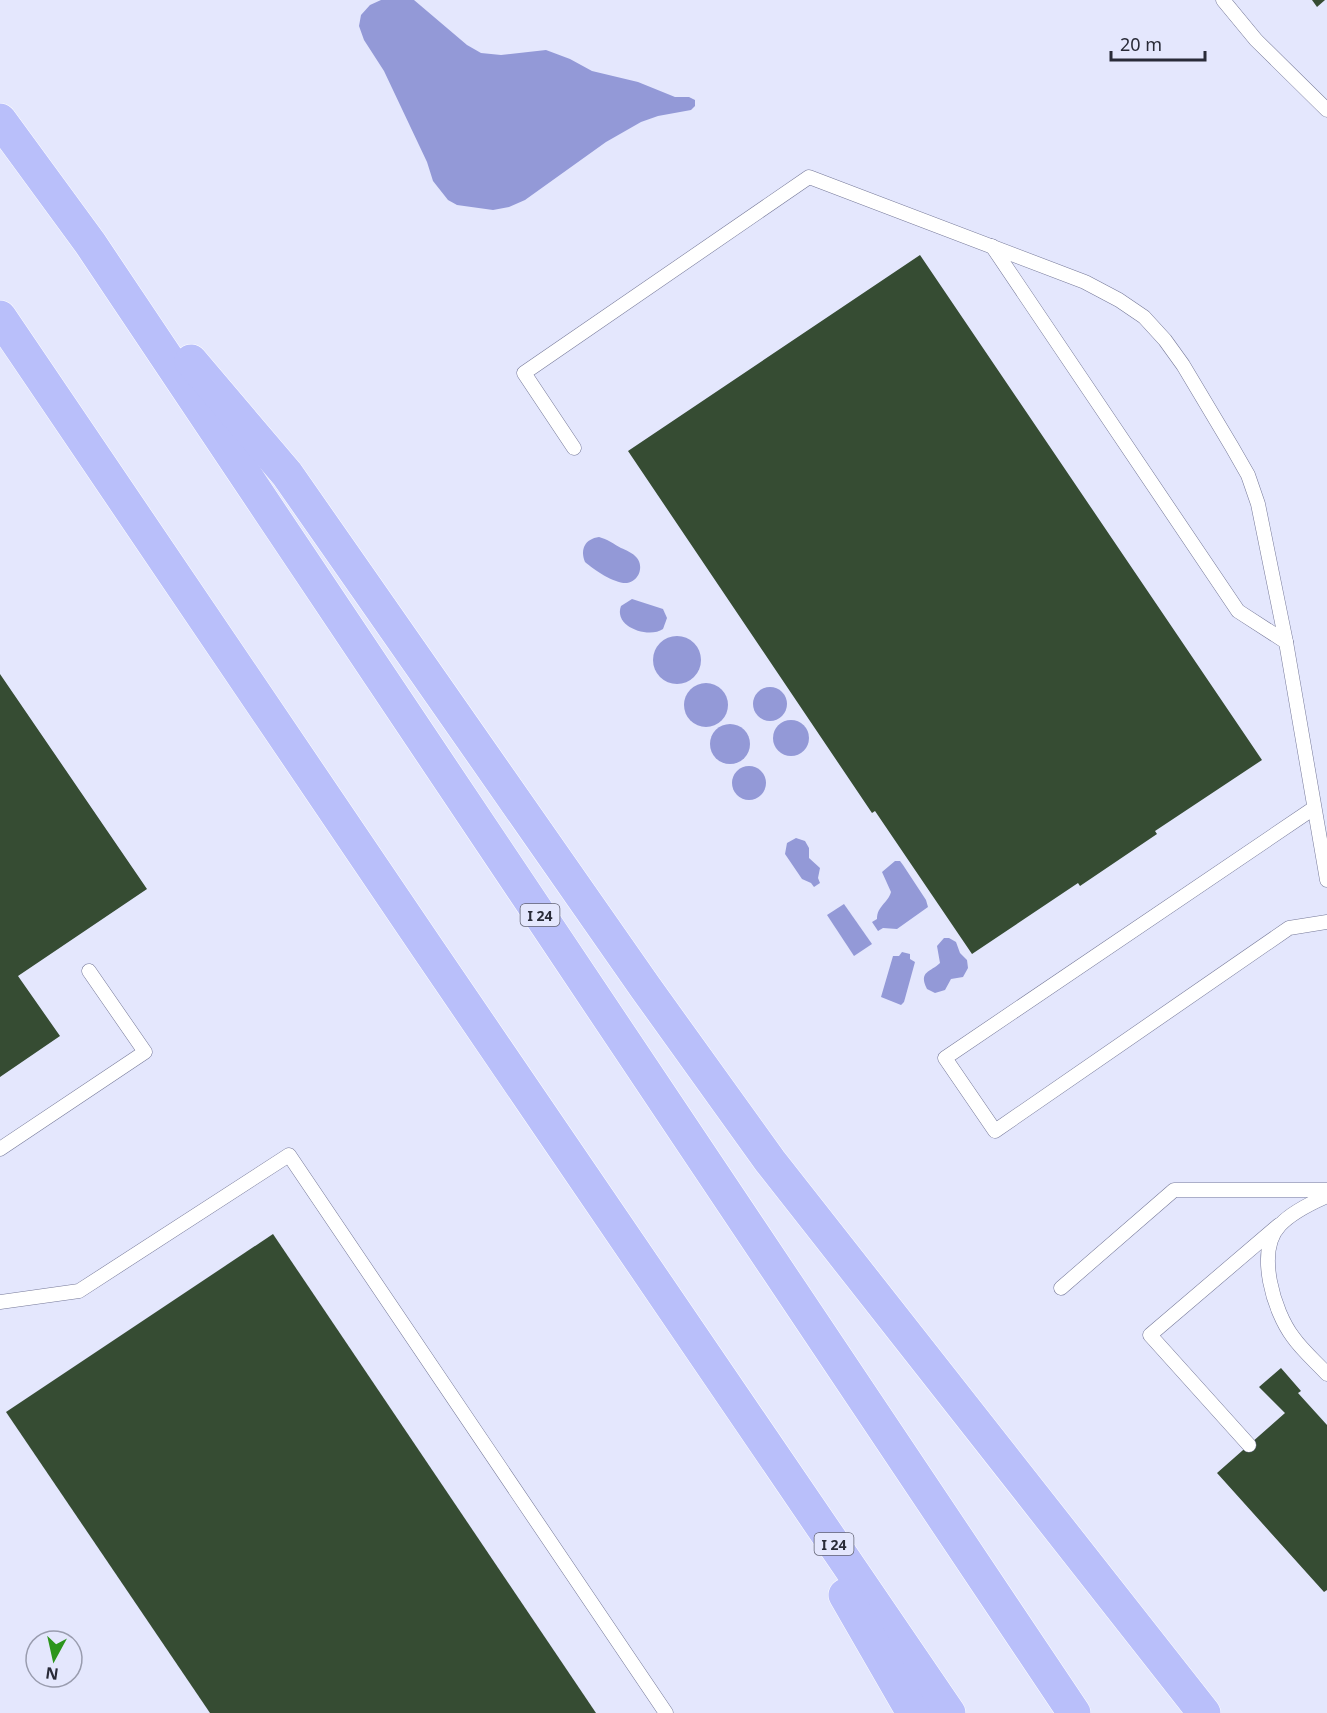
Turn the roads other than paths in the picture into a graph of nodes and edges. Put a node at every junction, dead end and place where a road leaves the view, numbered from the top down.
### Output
1 (1223, 0) edge
2 (1327, 110) edge
3 (0, 120) edge
4 (90, 243) junction
5 (992, 246) junction
6 (0, 317) edge
7 (574, 448) dead end
8 (1286, 642) junction
9 (1314, 807) junction
10 (1327, 880) edge
11 (1327, 922) edge
12 (89, 971) dead end
13 (0, 1149) edge
14 (1327, 1190) edge
15 (1327, 1197) edge
16 (1279, 1225) junction
17 (1061, 1288) dead end
18 (0, 1302) edge
19 (719, 1374) junction
20 (1327, 1374) edge
21 (1250, 1445) dead end
22 (666, 1713) edge
23 (913, 1713) edge
24 (949, 1713) edge
25 (1074, 1713) edge
26 (1204, 1713) edge

1 - 2 lane
3 - 4 highway, I 24
4 - 25 highway, I 24
4 - 26 highway
5 - 7 lane
5 - 8 lane
5 - 8 lane
6 - 19 highway, I 24
8 - 9 lane
9 - 10 lane
9 - 11 lane
12 - 13 lane
14 - 17 lane
15 - 16 lane
16 - 20 lane
16 - 21 lane
18 - 22 lane
19 - 23 highway
19 - 24 highway, I 24

